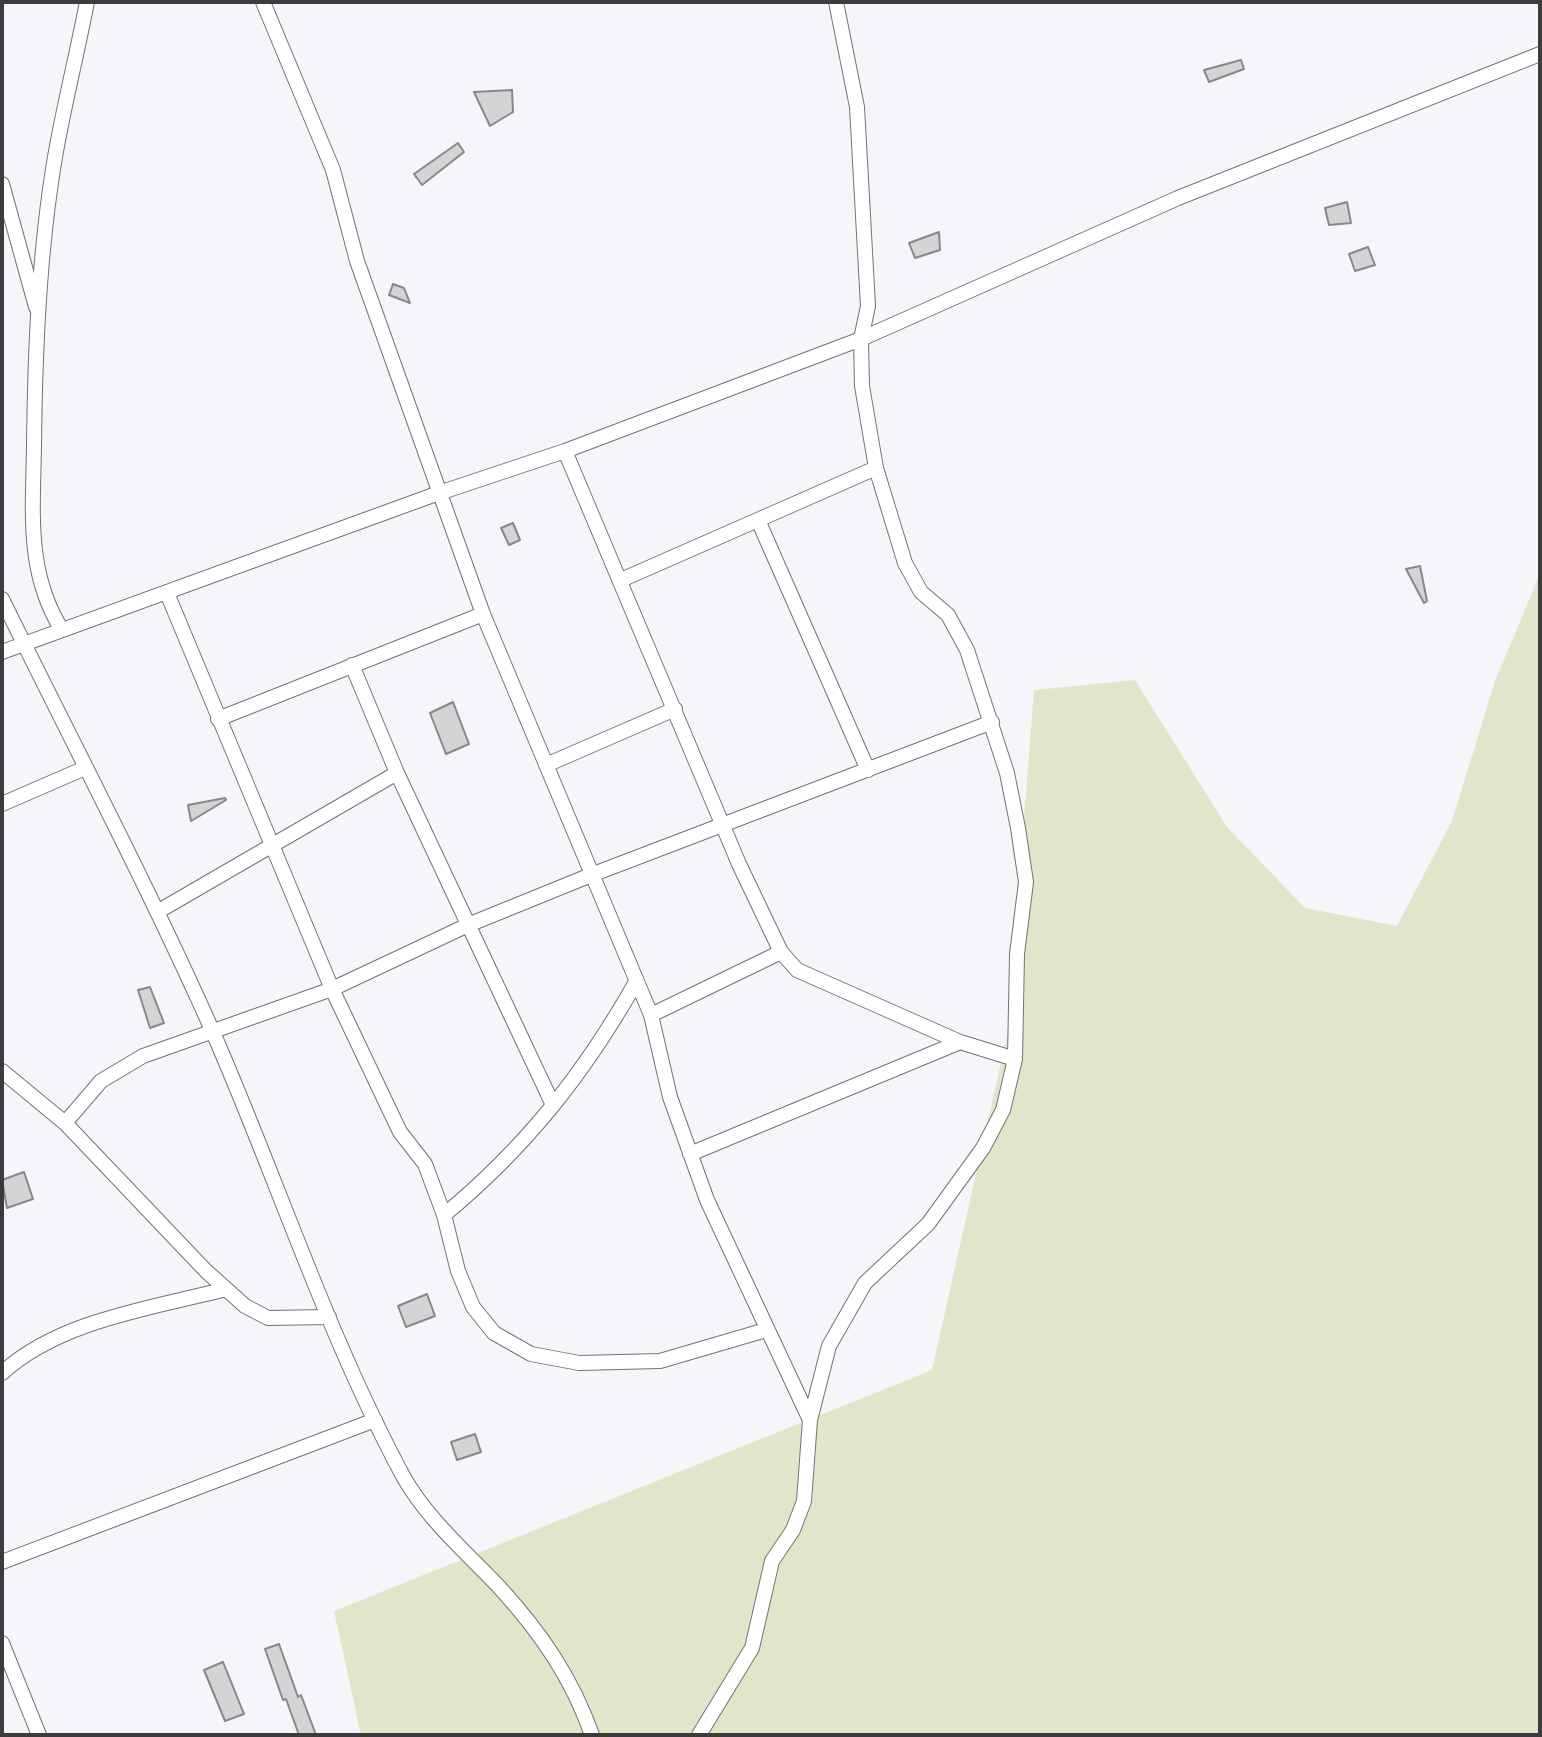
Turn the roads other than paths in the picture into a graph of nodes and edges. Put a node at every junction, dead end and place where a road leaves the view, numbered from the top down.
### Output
1 (87, 2) edge
2 (263, 2) edge
3 (836, 2) edge
4 (1540, 54) edge
5 (2, 184) edge
6 (39, 319) junction
7 (861, 339) junction
8 (565, 451) junction
9 (876, 468) junction
10 (439, 493) junction
11 (758, 520) junction
12 (621, 580) junction
13 (167, 593) junction
14 (2, 599) edge
15 (483, 614) junction
16 (62, 630) junction
17 (24, 644) junction
18 (2, 652) edge
19 (352, 665) junction
20 (675, 709) junction
21 (218, 719) junction
22 (992, 722) junction
23 (546, 765) junction
24 (85, 768) junction
25 (868, 770) junction
26 (397, 773) junction
27 (2, 804) edge
28 (724, 826) junction
29 (274, 847) junction
30 (591, 875) junction
31 (157, 912) junction
32 (468, 925) junction
33 (781, 952) junction
34 (636, 982) junction
35 (332, 989) junction
36 (651, 1015) junction
37 (212, 1031) junction
38 (960, 1042) junction
39 (1015, 1059) junction
40 (2, 1071) edge
41 (553, 1105) junction
42 (65, 1123) junction
43 (690, 1154) junction
44 (444, 1215) junction
45 (226, 1289) junction
46 (329, 1317) junction
47 (766, 1330) junction
48 (2, 1373) edge
49 (375, 1420) junction
50 (810, 1420) junction
51 (2, 1562) edge
52 (2, 1643) edge
53 (39, 1735) edge
54 (592, 1735) edge
55 (699, 1735) edge

1 - 6 street
2 - 10 street
3 - 7 street
4 - 7 street
5 - 6 street
6 - 16 street
7 - 8 street
7 - 9 street
8 - 10 street
8 - 12 street
9 - 11 street
9 - 22 street
10 - 13 street
10 - 15 street
11 - 12 street
11 - 25 street
12 - 20 street
13 - 16 street
13 - 21 street
14 - 17 street
15 - 19 street
15 - 23 street
16 - 17 street
17 - 18 street
17 - 24 street
19 - 21 street
19 - 26 street
20 - 23 street
20 - 28 street
21 - 29 street
22 - 25 street
22 - 39 street
23 - 30 street
24 - 27 street
24 - 31 street
25 - 28 street
26 - 29 street
26 - 32 street
28 - 30 street
28 - 33 street
29 - 31 street
29 - 35 street
30 - 32 street
30 - 34 street
31 - 37 street
32 - 35 street
32 - 41 street
33 - 36 street
33 - 38 street
34 - 36 street
34 - 41 street
35 - 37 street
35 - 44 street
36 - 43 street
37 - 42 street
37 - 46 street
38 - 39 street
38 - 43 street
39 - 50 street
40 - 42 street
41 - 44 street
42 - 45 street
43 - 47 street
44 - 47 street
45 - 46 street
45 - 48 street
46 - 49 street
47 - 50 street
49 - 51 street
49 - 54 street
50 - 55 street
52 - 53 street

